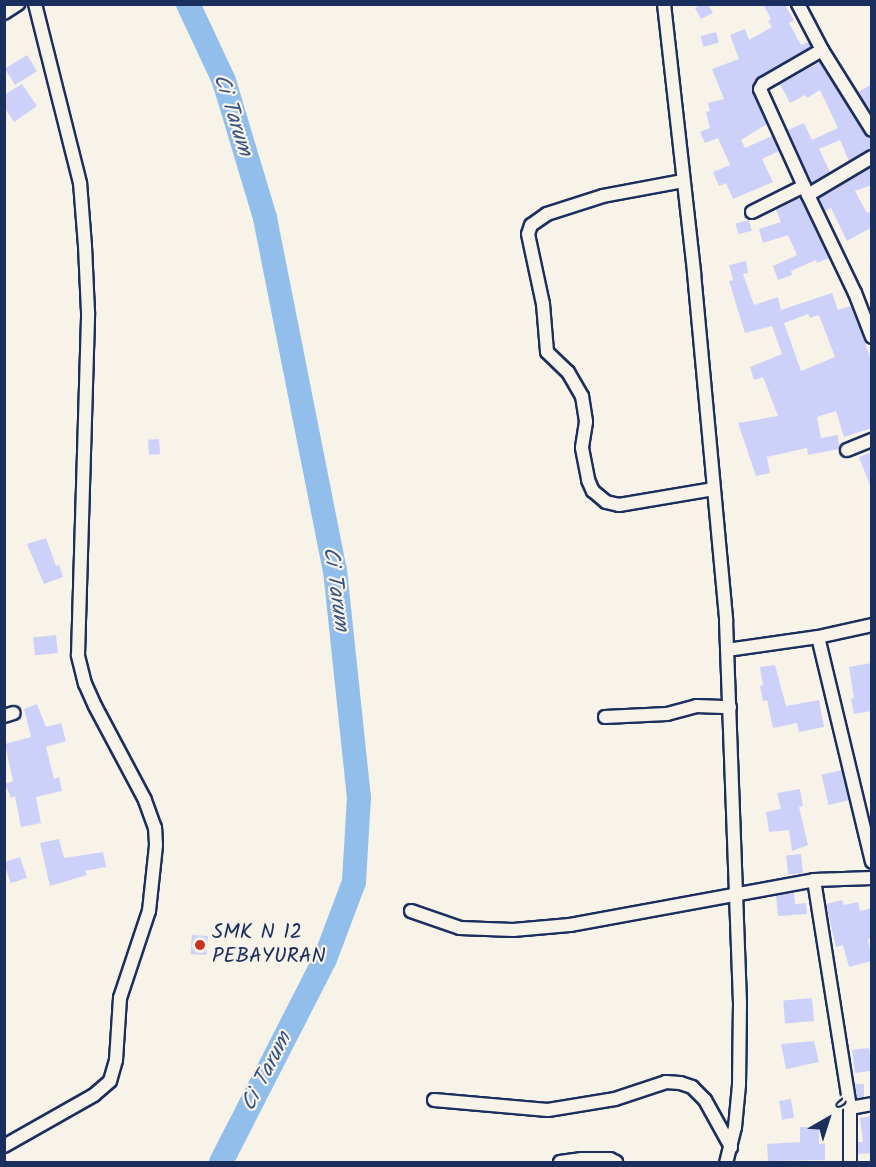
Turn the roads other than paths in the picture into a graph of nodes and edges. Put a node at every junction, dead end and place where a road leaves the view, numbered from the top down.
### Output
1 (18, 4) edge
2 (35, 4) edge
3 (664, 4) edge
4 (798, 4) edge
5 (4, 13) edge
6 (822, 50) junction
7 (872, 130) edge
8 (872, 157) edge
9 (683, 181) junction
10 (806, 190) junction
11 (753, 212) dead end
12 (872, 337) edge
13 (872, 440) edge
14 (847, 450) dead end
15 (714, 489) junction
16 (872, 626) edge
17 (818, 637) junction
18 (727, 650) junction
19 (730, 707) junction
20 (604, 717) dead end
21 (872, 861) edge
22 (872, 878) edge
23 (814, 880) junction
24 (738, 892) junction
25 (411, 911) dead end
26 (434, 1101) dead end
27 (872, 1104) edge
28 (850, 1108) junction
29 (4, 1146) edge
30 (731, 1147) junction
31 (560, 1162) edge
32 (616, 1162) edge
33 (726, 1162) edge
34 (850, 1162) edge

1 - 5 street
2 - 29 street
3 - 9 street
4 - 6 street
6 - 7 street
6 - 10 street
8 - 10 street
9 - 15 street
9 - 15 street
10 - 11 street
10 - 12 street
13 - 14 street
15 - 18 street
16 - 17 street
17 - 18 street
17 - 21 street
18 - 19 street
19 - 20 street
19 - 24 street
22 - 23 street
23 - 24 street
23 - 28 street
24 - 25 street
24 - 30 street
26 - 30 street
27 - 28 street
28 - 34 street
30 - 33 street
31 - 32 street

